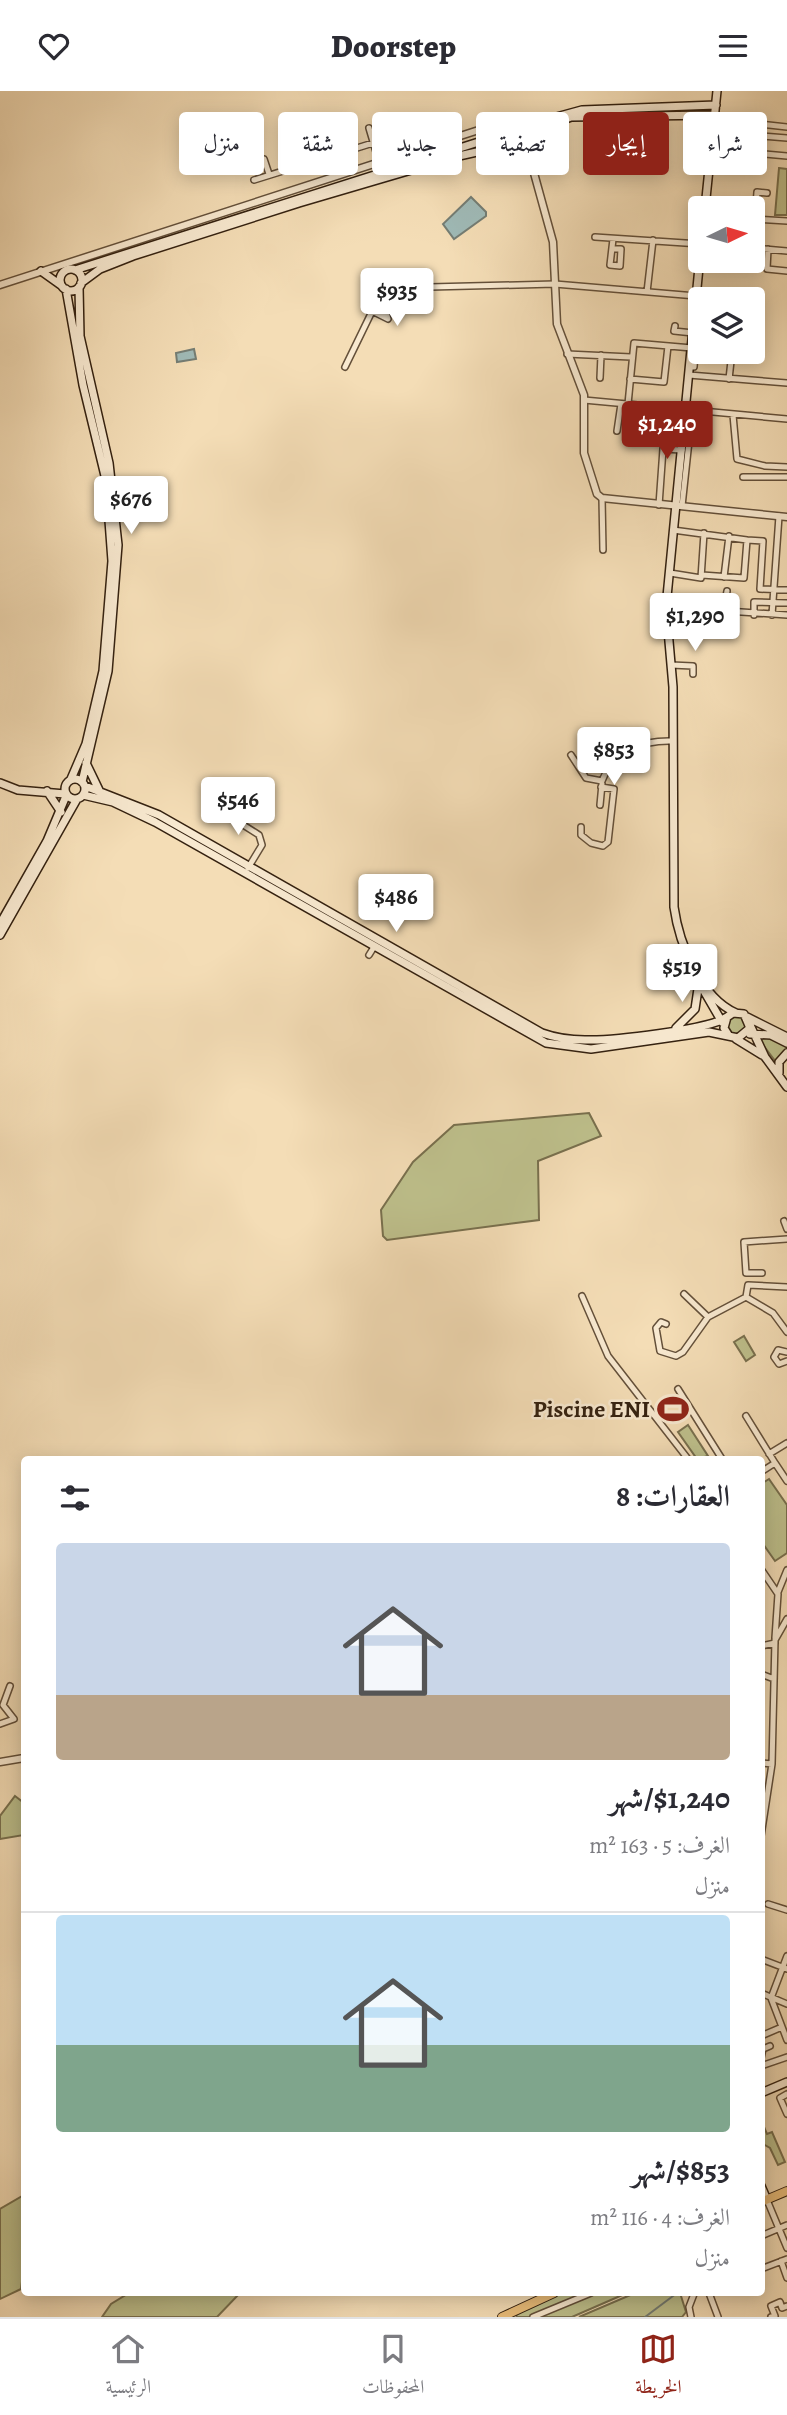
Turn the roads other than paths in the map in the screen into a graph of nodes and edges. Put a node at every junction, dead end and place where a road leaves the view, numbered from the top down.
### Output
1 (717, 91) edge
2 (716, 105) junction
3 (715, 112) edge
4 (569, 114) edge
5 (683, 117) edge
6 (569, 120) edge
7 (767, 124) edge
8 (787, 127) edge
9 (369, 128) dead end
10 (767, 136) edge
11 (787, 138) edge
12 (372, 139) edge
13 (476, 141) edge
14 (476, 152) edge
15 (767, 154) edge
16 (787, 156) edge
17 (264, 159) dead end
18 (372, 164) edge
19 (278, 171) edge
20 (269, 174) junction
21 (533, 175) edge
22 (709, 175) edge
23 (254, 180) dead end
24 (706, 196) edge
25 (765, 217) edge
26 (787, 221) edge
27 (595, 237) dead end
28 (613, 239) junction
29 (653, 240) junction
30 (688, 243) edge
31 (612, 249) dead end
32 (765, 249) edge
33 (768, 249) junction
34 (787, 251) edge
35 (72, 267) junction
36 (41, 271) junction
37 (787, 271) edge
38 (60, 284) junction
39 (0, 285) edge
40 (80, 285) junction
41 (555, 285) junction
42 (647, 292) junction
43 (382, 293) junction
44 (688, 295) edge
45 (372, 311) junction
46 (675, 326) dead end
47 (688, 334) edge
48 (688, 339) edge
49 (668, 346) junction
50 (567, 354) junction
51 (601, 355) junction
52 (631, 357) junction
53 (690, 364) edge
54 (731, 364) edge
55 (345, 367) dead end
56 (689, 371) junction
57 (600, 378) dead end
58 (630, 379) junction
59 (729, 379) junction
60 (787, 383) edge
61 (584, 400) junction
62 (624, 404) junction
63 (686, 411) junction
64 (733, 415) junction
65 (787, 419) edge
66 (618, 431) dead end
67 (683, 441) junction
68 (682, 450) junction
69 (787, 467) edge
70 (743, 477) dead end
71 (787, 477) edge
72 (602, 498) junction
73 (659, 505) junction
74 (679, 506) junction
75 (783, 517) edge
76 (673, 530) junction
77 (704, 533) junction
78 (729, 537) junction
79 (747, 540) junction
80 (603, 550) dead end
81 (670, 573) junction
82 (702, 575) junction
83 (724, 577) junction
84 (772, 590) junction
85 (787, 590) edge
86 (727, 591) dead end
87 (772, 603) junction
88 (787, 603) edge
89 (666, 607) junction
90 (723, 613) junction
91 (754, 615) junction
92 (772, 615) junction
93 (787, 615) edge
94 (671, 665) junction
95 (693, 674) dead end
96 (671, 741) junction
97 (571, 755) dead end
98 (86, 762) junction
99 (69, 781) junction
100 (0, 783) edge
101 (83, 784) junction
102 (602, 784) junction
103 (45, 790) junction
104 (100, 790) junction
105 (66, 795) junction
106 (80, 797) junction
107 (600, 805) dead end
108 (218, 809) dead end
109 (61, 813) junction
110 (581, 827) dead end
111 (248, 868) junction
112 (0, 923) edge
113 (0, 935) edge
114 (374, 947) junction
115 (369, 955) dead end
116 (699, 982) junction
117 (736, 1013) junction
118 (746, 1016) junction
119 (724, 1022) junction
120 (674, 1029) junction
121 (749, 1034) junction
122 (733, 1037) junction
123 (787, 1037) edge
124 (787, 1043) edge
125 (787, 1053) edge
126 (765, 1057) junction
127 (779, 1074) junction
128 (787, 1087) edge
129 (784, 1221) dead end
130 (787, 1229) edge
131 (787, 1239) edge
132 (762, 1273) dead end
133 (787, 1287) edge
134 (684, 1294) dead end
135 (582, 1296) dead end
136 (746, 1297) junction
137 (708, 1317) junction
138 (666, 1324) dead end
139 (787, 1332) edge
140 (787, 1352) edge
141 (787, 1361) edge
142 (678, 1389) dead end
143 (746, 1416) dead end
144 (787, 1443) edge
145 (769, 1454) junction
146 (686, 1456) edge
147 (720, 1456) edge
148 (775, 1463) junction
149 (765, 1469) edge
150 (787, 1481) edge
151 (787, 1570) edge
152 (765, 1575) edge
153 (778, 1594) junction
154 (787, 1619) edge
155 (775, 1641) junction
156 (765, 1645) edge
157 (765, 1676) edge
158 (774, 1679) junction
159 (10, 1686) dead end
160 (0, 1724) edge
161 (21, 1758) edge
162 (0, 1762) edge
163 (765, 1763) edge
164 (772, 1764) junction
165 (765, 1798) edge
166 (769, 1798) junction
167 (765, 1806) edge
168 (768, 1904) dead end
169 (787, 1910) edge
170 (787, 1956) edge
171 (765, 1960) edge
172 (785, 1968) edge
173 (765, 1995) edge
174 (771, 1998) junction
175 (787, 2004) edge
176 (782, 2027) junction
177 (765, 2034) edge
178 (787, 2040) edge
179 (770, 2046) dead end
180 (765, 2048) edge
181 (787, 2057) edge
182 (765, 2065) edge
183 (787, 2082) edge
184 (765, 2090) edge
185 (787, 2096) edge
186 (787, 2114) edge
187 (787, 2191) edge
188 (765, 2201) edge
189 (765, 2203) edge
190 (787, 2225) edge
191 (778, 2228) junction
192 (765, 2234) edge
193 (787, 2248) edge
194 (784, 2260) edge
195 (765, 2267) edge
196 (787, 2278) edge
197 (548, 2296) edge
198 (584, 2296) edge
199 (693, 2296) edge
200 (710, 2296) edge
201 (768, 2298) dead end
202 (771, 2306) junction
203 (787, 2306) edge
204 (502, 2317) edge
205 (533, 2317) edge
206 (691, 2317) edge
207 (718, 2317) edge
208 (771, 2317) edge

1 - 2 main road
2 - 3 main road
2 - 4 main road
5 - 6 main road
7 - 8 street
9 - 12 street
10 - 11 street
13 - 35 main road
14 - 40 main road
15 - 16 street
17 - 20 street
18 - 35 street
19 - 20 street
20 - 23 street
21 - 41 street
22 - 24 main road
25 - 26 street
27 - 28 street
28 - 29 street
28 - 31 street
29 - 30 street
29 - 42 street
32 - 33 street
33 - 34 street
33 - 37 street
35 - 36 street
35 - 38 main road
35 - 40 main road
36 - 38 main road
36 - 39 street
38 - 40 main road
38 - 99 main road
40 - 98 main road
41 - 42 street
41 - 43 street
41 - 50 street
42 - 44 street
43 - 45 street
43 - 45 street
45 - 55 street
46 - 47 street
48 - 49 street
49 - 52 street
49 - 58 street
50 - 51 street
50 - 61 street
51 - 52 street
51 - 57 street
52 - 58 street
53 - 56 main road
54 - 59 street
56 - 59 street
56 - 63 main road
58 - 62 street
59 - 60 street
61 - 62 street
61 - 72 street
62 - 63 street
62 - 66 street
63 - 64 street
63 - 67 main road
64 - 65 street
64 - 69 street
67 - 68 main road
67 - 74 street
68 - 73 street
68 - 74 main road
70 - 71 street
72 - 73 street
72 - 80 street
73 - 74 street
74 - 75 street
74 - 76 main road
75 - 84 street
76 - 77 street
76 - 81 main road
77 - 78 street
77 - 82 street
78 - 79 street
78 - 83 street
79 - 83 street
79 - 84 street
81 - 82 street
81 - 89 main road
82 - 83 street
84 - 85 street
84 - 87 street
86 - 90 street
87 - 88 street
87 - 91 street
87 - 92 street
89 - 90 street
89 - 94 main road
90 - 91 street
91 - 92 street
92 - 93 street
94 - 95 street
94 - 96 main road
96 - 102 street
96 - 116 main road
96 - 117 main road
97 - 102 street
98 - 101 main road
98 - 104 main road
99 - 101 main road
99 - 103 main road
99 - 105 main road
100 - 103 main road
101 - 104 main road
101 - 106 main road
102 - 107 street
102 - 110 street
103 - 105 main road
103 - 109 main road
104 - 111 main road
105 - 106 main road
105 - 109 main road
106 - 113 main road
106 - 114 main road
108 - 111 street
109 - 112 main road
111 - 120 main road
114 - 115 street
114 - 122 main road
116 - 119 main road
116 - 120 main road
117 - 118 main road
117 - 119 main road
118 - 121 main road
118 - 123 main road
119 - 120 main road
119 - 122 main road
121 - 122 main road
121 - 124 main road
121 - 126 main road
122 - 126 main road
125 - 127 main road
126 - 127 main road
127 - 128 main road
129 - 130 street
131 - 132 street
133 - 136 street
134 - 137 street
135 - 146 street
136 - 137 street
136 - 139 street
137 - 138 street
140 - 141 street
142 - 147 street
143 - 145 street
144 - 145 street
145 - 148 street
148 - 149 street
148 - 150 street
151 - 153 street
152 - 153 street
153 - 155 street
154 - 155 street
155 - 156 street
155 - 158 street
157 - 158 street
158 - 164 street
159 - 160 street
161 - 162 street
163 - 164 street
164 - 166 street
165 - 166 street
166 - 167 street
168 - 169 street
170 - 172 street
171 - 172 street
172 - 174 street
173 - 174 street
174 - 175 street
174 - 176 street
176 - 177 street
176 - 178 street
179 - 180 street
181 - 182 street
183 - 184 main road
185 - 186 street
187 - 188 main road
189 - 191 street
190 - 191 street
191 - 192 street
191 - 193 street
194 - 195 street
194 - 196 street
197 - 204 main road
198 - 205 street
199 - 206 street
200 - 207 street
201 - 202 street
202 - 203 street
202 - 208 street

